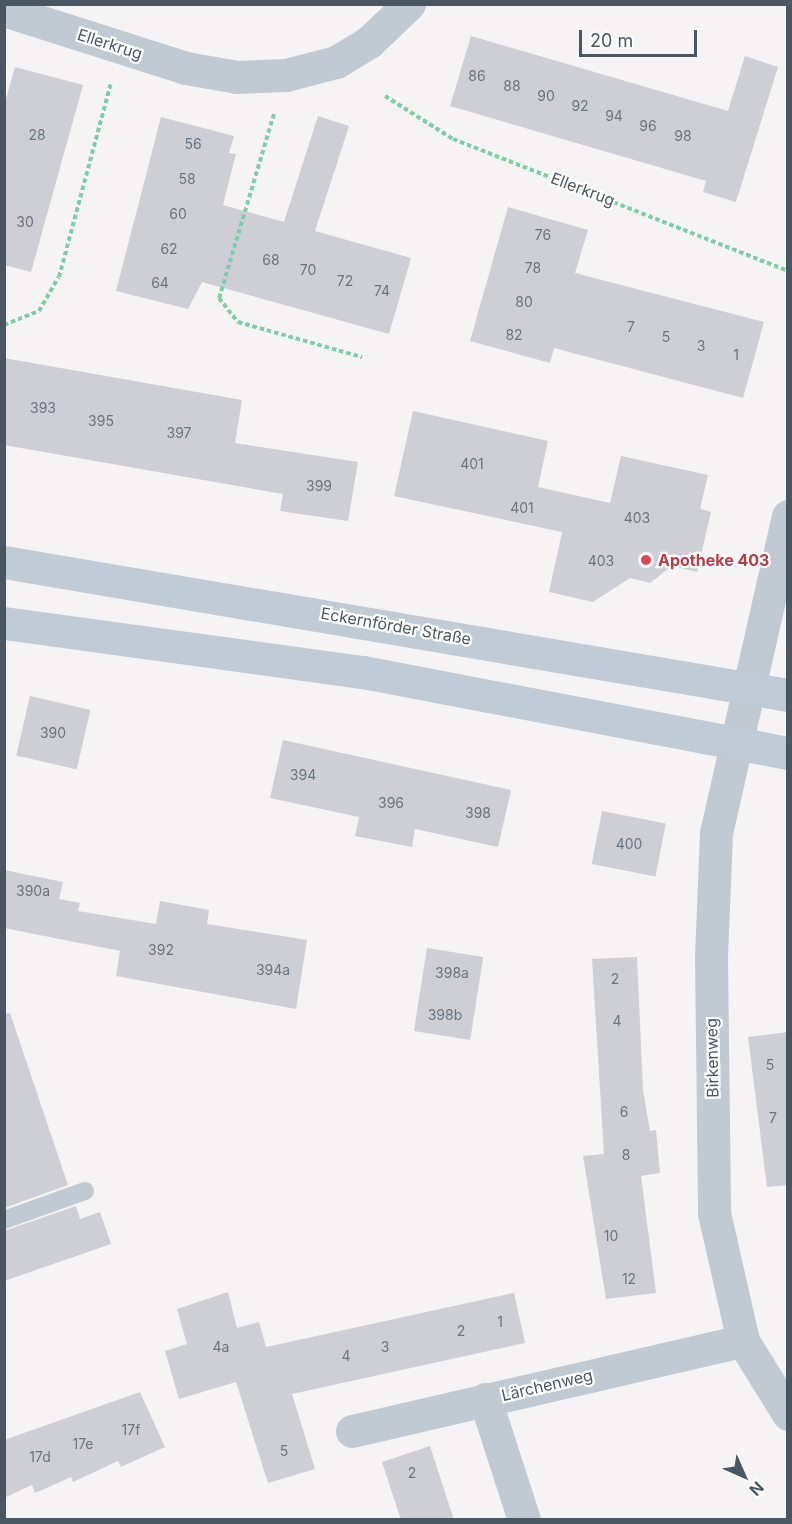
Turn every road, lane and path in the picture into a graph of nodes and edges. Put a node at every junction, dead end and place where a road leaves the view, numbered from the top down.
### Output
1 (410, 4) edge
2 (4, 10) edge
3 (120, 48) junction
4 (286, 75) junction
5 (385, 96) dead end
6 (788, 271) edge
7 (4, 325) edge
8 (362, 357) dead end
9 (788, 516) edge
10 (4, 561) edge
11 (4, 623) edge
12 (747, 689) junction
13 (788, 695) edge
14 (735, 744) junction
15 (788, 753) edge
16 (85, 1191) dead end
17 (4, 1220) edge
18 (743, 1341) junction
19 (485, 1399) junction
20 (788, 1414) edge
21 (352, 1431) dead end
22 (524, 1520) edge

1 - 4 street, Ellerkrug
2 - 3 street, Ellerkrug
3 - 4 street, Ellerkrug
3 - 7 path
4 - 8 path
5 - 6 path, Ellerkrug
9 - 12 street, Birkenweg
10 - 12 street, Eckernförder Straße
11 - 14 street
12 - 13 street, Eckernförder Straße
12 - 14 street, Birkenweg
14 - 15 street
14 - 18 street, Birkenweg
16 - 17 lane
18 - 19 street, Lärchenweg
18 - 20 street, Birkenweg
19 - 21 street, Lärchenweg
19 - 22 street

